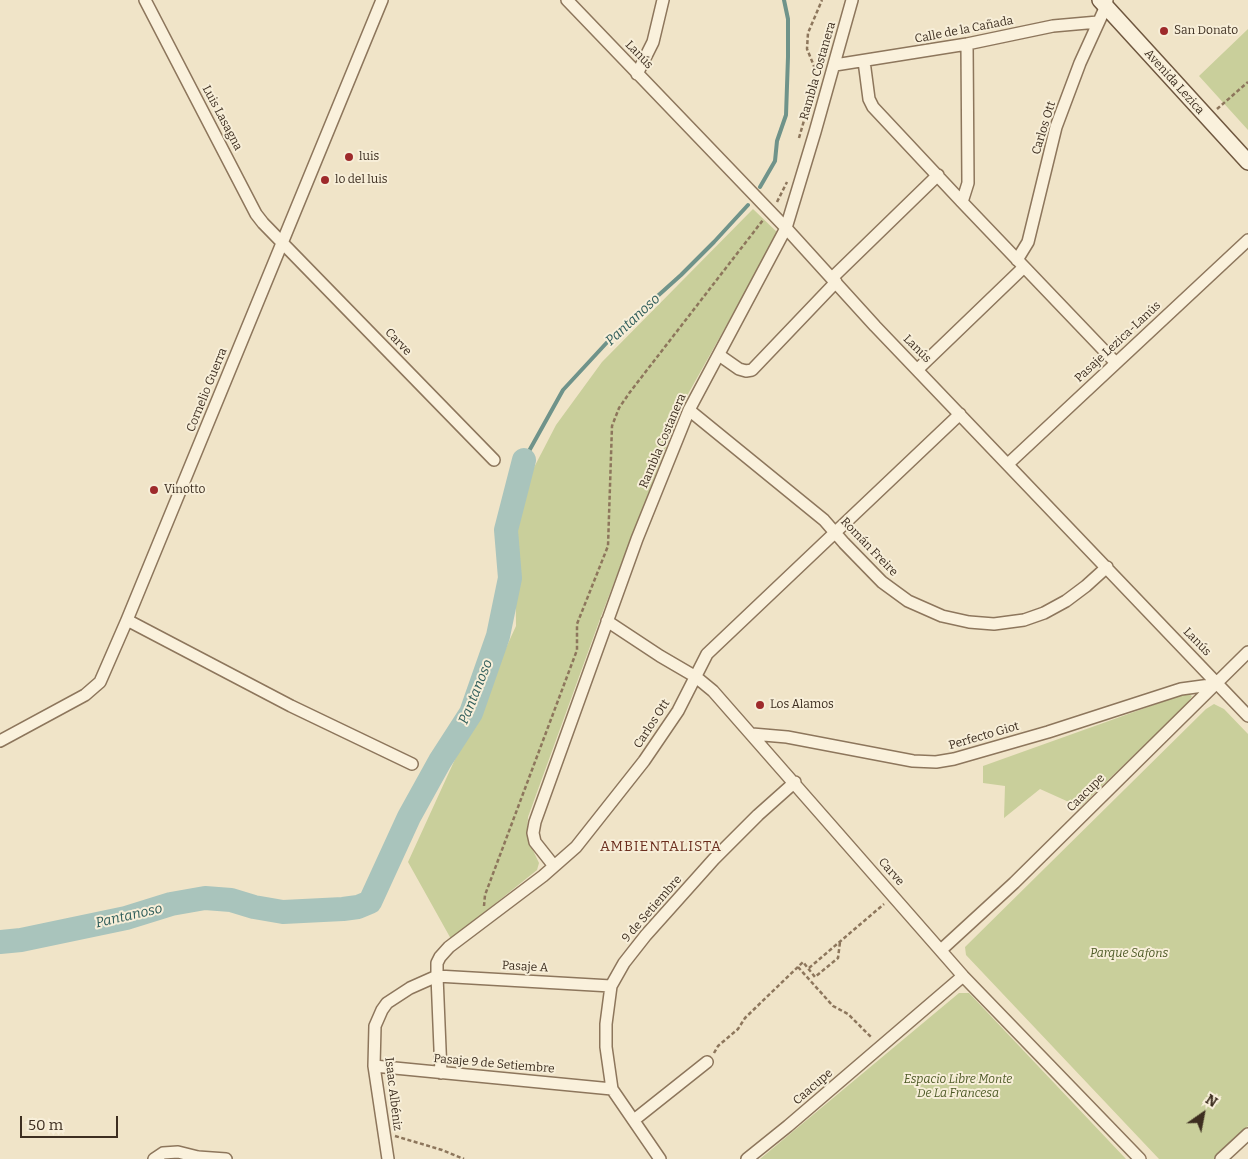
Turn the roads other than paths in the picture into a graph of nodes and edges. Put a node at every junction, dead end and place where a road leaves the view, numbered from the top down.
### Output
1 (145, 0) edge
2 (382, 0) edge
3 (567, 0) edge
4 (663, 0) edge
5 (852, 0) edge
6 (1104, 2) edge
7 (1098, 22) junction
8 (967, 44) junction
9 (864, 61) junction
10 (835, 65) junction
11 (637, 74) junction
12 (1248, 162) edge
13 (938, 175) junction
14 (962, 202) junction
15 (786, 228) junction
16 (1248, 240) edge
17 (283, 243) junction
18 (1021, 263) junction
19 (834, 280) junction
20 (719, 355) junction
21 (1116, 363) junction
22 (918, 369) junction
23 (689, 410) junction
24 (960, 414) junction
25 (494, 460) dead end
26 (1008, 464) junction
27 (835, 532) junction
28 (1107, 567) junction
29 (127, 620) junction
30 (607, 621) junction
31 (1248, 652) edge
32 (696, 677) junction
33 (1218, 684) junction
34 (1248, 716) edge
35 (752, 734) junction
36 (0, 741) edge
37 (412, 764) dead end
38 (795, 782) junction
39 (554, 866) junction
40 (941, 950) junction
41 (437, 976) junction
42 (963, 976) junction
43 (611, 986) junction
44 (707, 1062) road end
45 (374, 1066) junction
46 (441, 1073) junction
47 (612, 1089) junction
48 (634, 1120) junction
49 (1248, 1134) edge
50 (198, 1158) edge
51 (154, 1159) edge
52 (226, 1159) edge
53 (388, 1159) edge
54 (660, 1159) edge
55 (747, 1159) edge
56 (1140, 1159) edge
57 (1221, 1159) edge

1 - 17 street, Luis Lasagna
2 - 17 street, Cornelio Guerra
3 - 11 street, Lanús
4 - 11 street
5 - 10 street, Rambla Costanera
6 - 7 street, Carlos Ott
6 - 12 street, Avenida Lezica
7 - 8 street, Calle de la Cañada
7 - 18 street, Carlos Ott
8 - 9 street, Calle de la Cañada
8 - 14 street
9 - 10 street, Calle de la Cañada
9 - 13 street
10 - 15 street, Rambla Costanera
11 - 15 street, Lanús
13 - 14 street
13 - 19 street
14 - 18 street
15 - 19 street, Lanús
15 - 20 street, Rambla Costanera
16 - 21 street, Pasaje Lezica-Lanús
17 - 25 street, Carve
17 - 29 street, Cornelio Guerra
18 - 21 street
18 - 22 street, Carlos Ott
19 - 20 street
19 - 22 street, Lanús
20 - 23 street, Rambla Costanera
21 - 26 street, Pasaje Lezica-Lanús
22 - 24 street, Lanús
23 - 27 street, Román Freire
23 - 30 street, Rambla Costanera
24 - 26 street, Lanús
24 - 27 street, Carlos Ott
26 - 28 street, Lanús
27 - 28 street, Román Freire
27 - 32 street, Carlos Ott
28 - 33 street, Lanús
29 - 36 street, Cornelio Guerra
29 - 37 street
30 - 32 street, Carve
30 - 39 street, Rambla Costanera
31 - 33 street, Caacupe
32 - 35 street, Carve
32 - 39 street, Carlos Ott
33 - 34 street, Lanús
33 - 35 street, Perfecto Giot
33 - 40 street, Caacupe
35 - 38 street, Carve
38 - 40 street, Carve
38 - 43 street, 9 de Setiembre
39 - 41 street, Carlos Ott
40 - 42 street, Carve
41 - 43 street, Pasaje A
41 - 45 street, Isaac Albéniz
41 - 46 street, Carlos Ott
42 - 55 street, Caacupe
42 - 56 street, Carve
43 - 47 street, 9 de Setiembre
44 - 48 street
45 - 46 street, Pasaje 9 de Setiembre
45 - 53 street, Isaac Albéniz
46 - 47 street, Pasaje 9 de Setiembre
47 - 48 street
48 - 54 street
49 - 57 street
50 - 51 street
50 - 52 street

